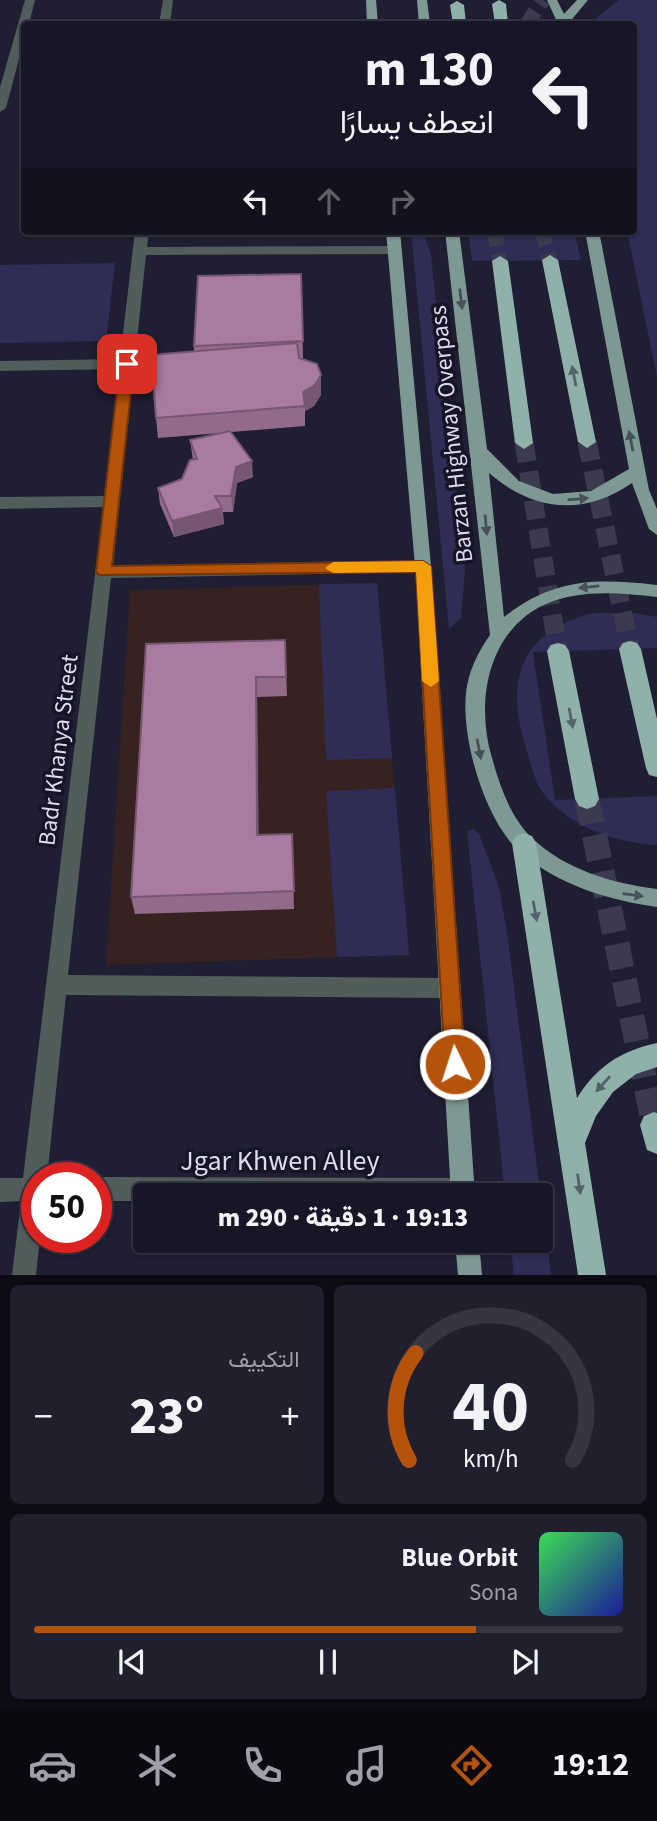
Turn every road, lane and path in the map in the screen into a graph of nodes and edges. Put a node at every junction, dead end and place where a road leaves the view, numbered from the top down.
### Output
1 (30, 0) edge
2 (168, 0) edge
3 (371, 0) edge
4 (583, 0) edge
5 (423, 1) edge
6 (552, 1) edge
7 (499, 4) dead end
8 (457, 5) dead end
9 (24, 21) edge
10 (165, 21) edge
11 (373, 21) edge
12 (425, 21) edge
13 (460, 21) edge
14 (502, 21) edge
15 (562, 21) edge
16 (565, 21) edge
17 (21, 32) edge
18 (0, 108) edge
19 (142, 235) edge
20 (393, 235) edge
21 (451, 235) edge
22 (593, 235) edge
23 (394, 250) junction
24 (140, 251) junction
25 (551, 260) tunnel mouth
26 (500, 261) tunnel mouth
27 (127, 364) junction
28 (0, 366) edge
29 (587, 442) tunnel mouth
30 (524, 443) tunnel mouth
31 (479, 450) junction
32 (637, 471) junction
33 (112, 501) junction
34 (0, 503) edge
35 (657, 529) edge
36 (423, 566) junction
37 (104, 572) junction
38 (657, 591) edge
39 (497, 632) junction
40 (630, 649) tunnel mouth
41 (558, 651) tunnel mouth
42 (657, 768) edge
43 (587, 799) tunnel mouth
44 (524, 844) junction
45 (657, 898) edge
46 (55, 985) junction
47 (450, 988) junction
48 (657, 1055) edge
49 (573, 1138) junction
50 (38, 1162) edge
51 (462, 1183) edge
52 (0, 1189) edge
53 (21, 1189) edge
54 (112, 1189) edge
55 (133, 1189) edge
56 (27, 1253) edge
57 (468, 1253) edge
58 (24, 1275) edge
59 (470, 1275) edge
60 (592, 1275) edge

1 - 9 street
2 - 10 street
3 - 11 main road
4 - 16 main road
5 - 12 main road
6 - 15 main road
7 - 14 highway
8 - 13 highway
17 - 18 street
19 - 24 street, Badr Khanya Street
20 - 23 main road
21 -> 31 main road, Barzan Highway Overpass
32 -> 22 main road
23 - 24 street
23 - 36 main road
24 - 27 street, Badr Khanya Street
29 -> 25 highway
26 - 30 highway
27 - 28 street
27 - 33 street, Badr Khanya Street
31 -> 32 main road
31 -> 39 main road, Barzan Highway Overpass
32 - 35 main road
33 - 34 street
33 - 37 street, Badr Khanya Street
36 - 37 street
36 - 47 main road
37 - 46 street, Badr Khanya Street
38 -> 39 main road
39 -> 44 main road
40 - 42 highway
41 -> 43 highway
44 -> 45 main road
44 -> 49 highway
46 - 47 street
46 - 50 street, Badr Khanya Street
47 - 51 main road
48 -> 49 highway
49 -> 60 highway
52 - 53 street
54 - 55 street, Jgar Khwen Alley
56 - 58 street, Badr Khanya Street
57 - 59 main road

